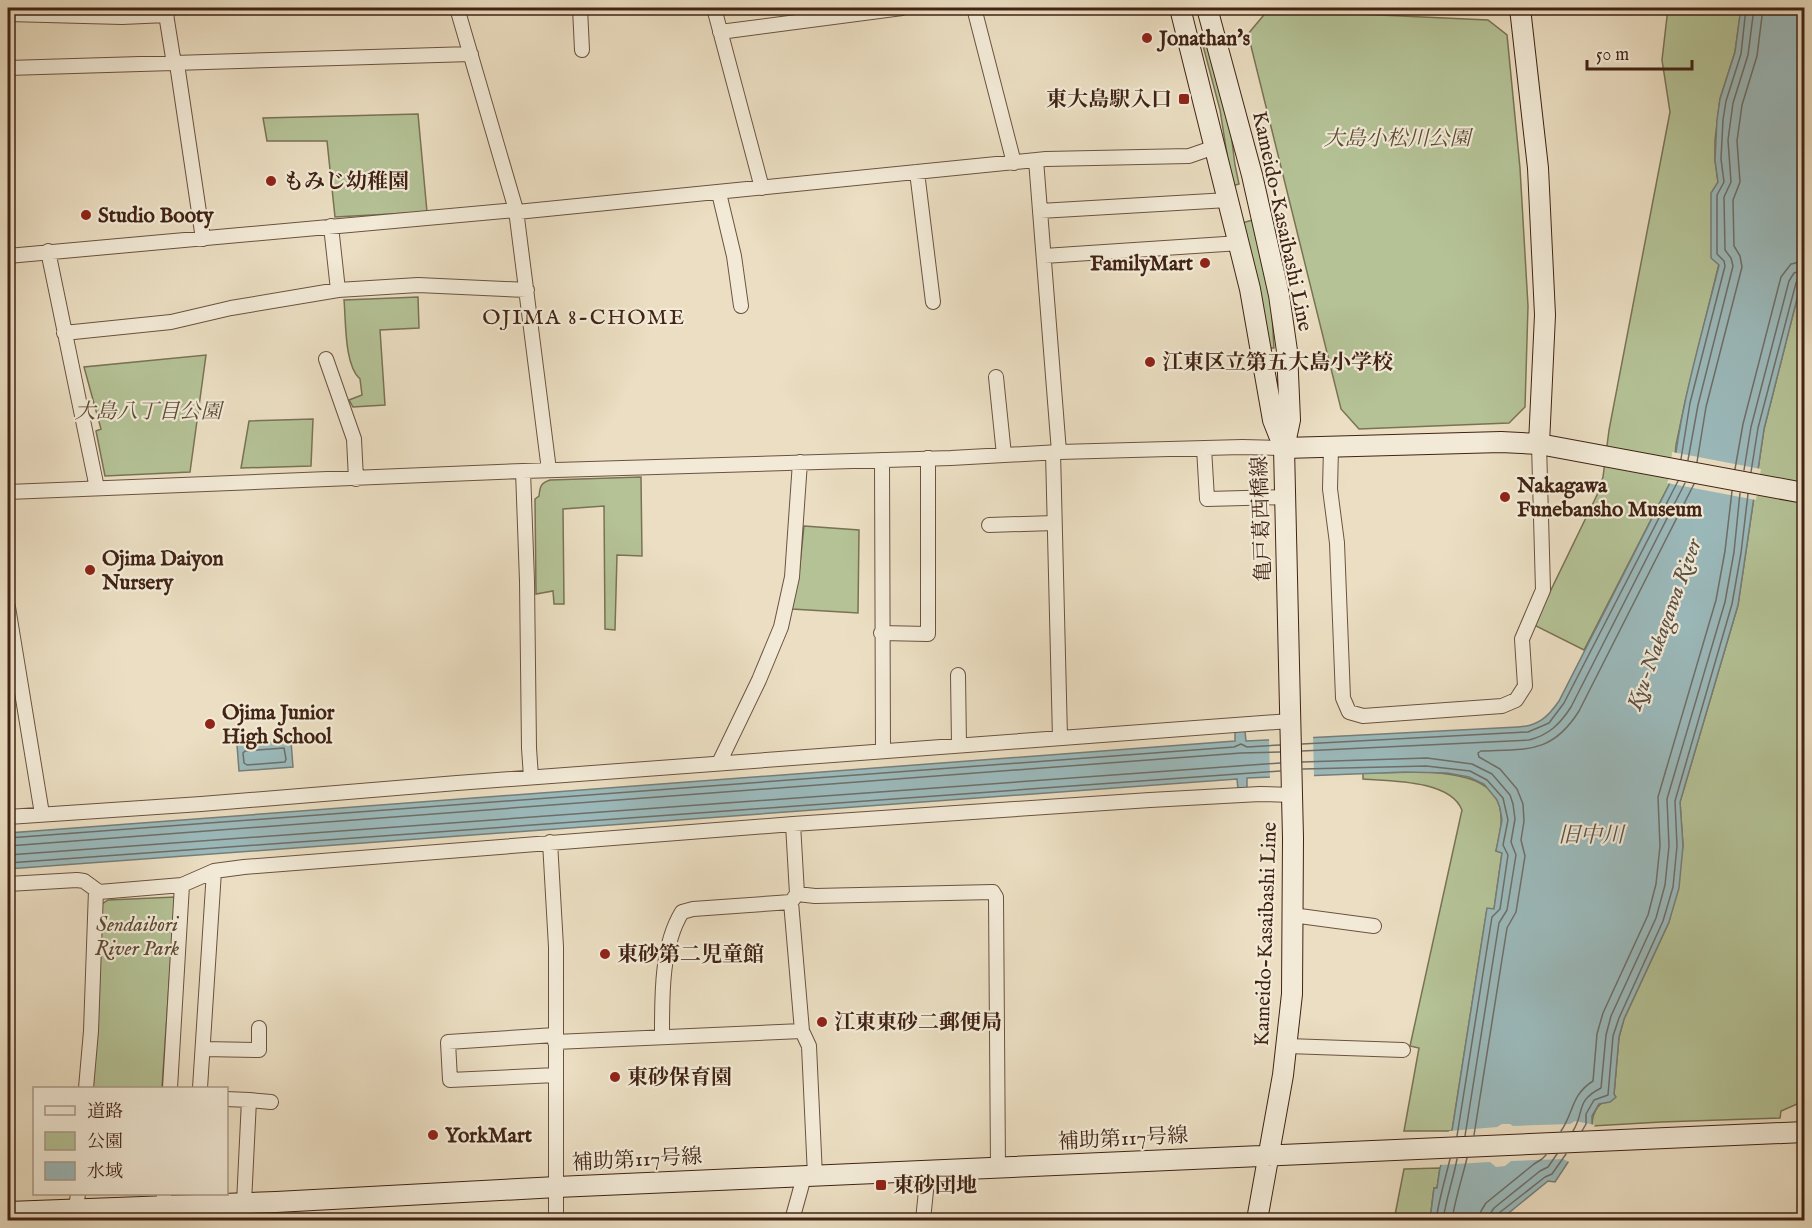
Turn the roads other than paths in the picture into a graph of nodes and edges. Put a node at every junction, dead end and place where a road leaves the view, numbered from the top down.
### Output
1 (457, 8) edge
2 (580, 8) edge
3 (714, 8) edge
4 (902, 8) edge
5 (974, 8) edge
6 (1180, 8) edge
7 (1208, 8) edge
8 (1520, 8) edge
9 (166, 11) edge
10 (8, 14) edge
11 (807, 14) edge
12 (720, 32) junction
13 (582, 50) dead end
14 (471, 54) junction
15 (176, 64) junction
16 (8, 68) edge
17 (1215, 147) junction
18 (1036, 160) junction
19 (1014, 163) junction
20 (917, 172) junction
21 (1252, 175) junction
22 (762, 188) junction
23 (719, 193) junction
24 (1229, 204) junction
25 (517, 211) junction
26 (1040, 211) junction
27 (1263, 222) junction
28 (331, 226) junction
29 (203, 239) junction
30 (1240, 243) junction
31 (48, 251) junction
32 (8, 256) edge
33 (1044, 256) junction
34 (338, 290) junction
35 (527, 290) junction
36 (933, 302) dead end
37 (741, 306) dead end
38 (64, 333) junction
39 (326, 359) dead end
40 (996, 377) dead end
41 (1539, 444) junction
42 (1204, 448) junction
43 (1284, 448) junction
44 (1331, 448) junction
45 (1056, 452) junction
46 (1005, 455) junction
47 (928, 458) junction
48 (882, 460) junction
49 (800, 462) junction
50 (549, 470) junction
51 (523, 471) junction
52 (356, 479) junction
53 (97, 488) junction
54 (8, 492) edge
55 (1804, 493) edge
56 (1285, 498) junction
57 (1054, 523) junction
58 (989, 525) dead end
59 (8, 607) edge
60 (881, 633) junction
61 (958, 675) dead end
62 (1290, 724) junction
63 (1060, 738) junction
64 (959, 745) junction
65 (883, 751) junction
66 (719, 763) junction
67 (531, 777) junction
68 (1292, 792) junction
69 (42, 814) junction
70 (8, 817) edge
71 (793, 824) junction
72 (550, 842) junction
73 (214, 871) junction
74 (8, 884) edge
75 (182, 885) junction
76 (96, 890) junction
77 (794, 898) junction
78 (1292, 915) junction
79 (1374, 926) dead end
80 (259, 1028) dead end
81 (802, 1030) junction
82 (662, 1036) junction
83 (555, 1038) junction
84 (1287, 1046) junction
85 (203, 1048) junction
86 (1403, 1050) dead end
87 (556, 1075) junction
88 (86, 1087) edge
89 (170, 1087) edge
90 (200, 1087) edge
91 (228, 1099) edge
92 (249, 1100) junction
93 (271, 1102) dead end
94 (1804, 1132) edge
95 (1269, 1155) junction
96 (998, 1168) junction
97 (928, 1171) junction
98 (808, 1176) junction
99 (557, 1187) junction
100 (244, 1203) junction
101 (164, 1207) edge
102 (76, 1208) edge
103 (8, 1212) edge
104 (556, 1221) edge
105 (792, 1221) edge
106 (922, 1221) edge
107 (1257, 1221) edge

1 - 14 street
2 - 13 street
3 - 12 street
4 - 11 street
5 - 19 street
6 - 17 street, 亀戸葛西橋線
7 - 21 street, Kameido-Kasaibashi Line
8 - 41 street
9 - 10 street
9 - 15 street
11 - 12 street
12 - 22 street
14 - 15 street
14 - 25 street
15 - 16 street
15 - 29 street
17 - 18 street
17 - 24 street, 亀戸葛西橋線
18 - 19 street
18 - 26 street
19 - 20 street
20 - 22 street
20 - 36 street
21 - 24 street
21 - 27 street, Kameido-Kasaibashi Line
22 - 23 street
23 - 25 street
23 - 37 street
24 - 26 street
24 - 27 street
24 - 30 street, 亀戸葛西橋線
25 - 28 street
25 - 35 street
26 - 33 street
27 - 43 street, Kameido-Kasaibashi Line
28 - 29 street
28 - 34 street
29 - 31 street
30 - 33 street
30 - 43 street, 亀戸葛西橋線
31 - 32 street
31 - 38 street
33 - 45 street
34 - 35 street
34 - 38 street
35 - 50 street
38 - 53 street
39 - 52 street
40 - 46 street
41 - 44 street
41 - 44 street
41 - 55 street
42 - 43 street
42 - 45 street
42 - 56 street
43 - 44 street
43 - 56 street, 亀戸葛西橋線
45 - 46 street
45 - 57 street
46 - 47 street
47 - 48 street
47 - 60 street
48 - 49 street
48 - 60 street
49 - 50 street
49 - 66 street
50 - 51 street
51 - 52 street
51 - 67 street
52 - 53 street
53 - 54 street
56 - 62 street, 亀戸葛西橋線
57 - 58 street
57 - 63 street
59 - 69 street
60 - 65 street
61 - 64 street
62 - 63 street
62 - 68 street, 亀戸葛西橋線
63 - 64 street
64 - 65 street
65 - 66 street
66 - 67 street
67 - 69 street
68 - 71 street
68 - 78 street, Kameido-Kasaibashi Line
69 - 70 street
71 - 72 street
71 - 77 street
72 - 73 street
72 - 83 street
73 - 75 street
73 - 85 street
74 - 76 street
75 - 76 street
75 - 89 street
76 - 88 street
77 - 81 street
77 - 82 street
77 - 96 street
78 - 79 street
78 - 84 street, Kameido-Kasaibashi Line
80 - 85 street
81 - 82 street
81 - 98 street
82 - 83 street
83 - 87 street
83 - 87 street
84 - 86 street
84 - 95 street, Kameido-Kasaibashi Line
85 - 90 street
87 - 99 street
91 - 92 street
92 - 93 street
92 - 100 street
94 - 95 street, 補助第117号線
95 - 96 street, 補助第117号線
95 - 107 street, Kameido-Kasaibashi Line
96 - 97 street, 補助第117号線
97 - 98 street, 補助第117号線
97 - 106 street
98 - 99 street, 補助第117号線
98 - 105 street
99 - 100 street, 補助第117号線
99 - 104 street
100 - 101 street, 補助第117号線
101 - 102 street, 補助第117号線
102 - 103 street, 補助第117号線

